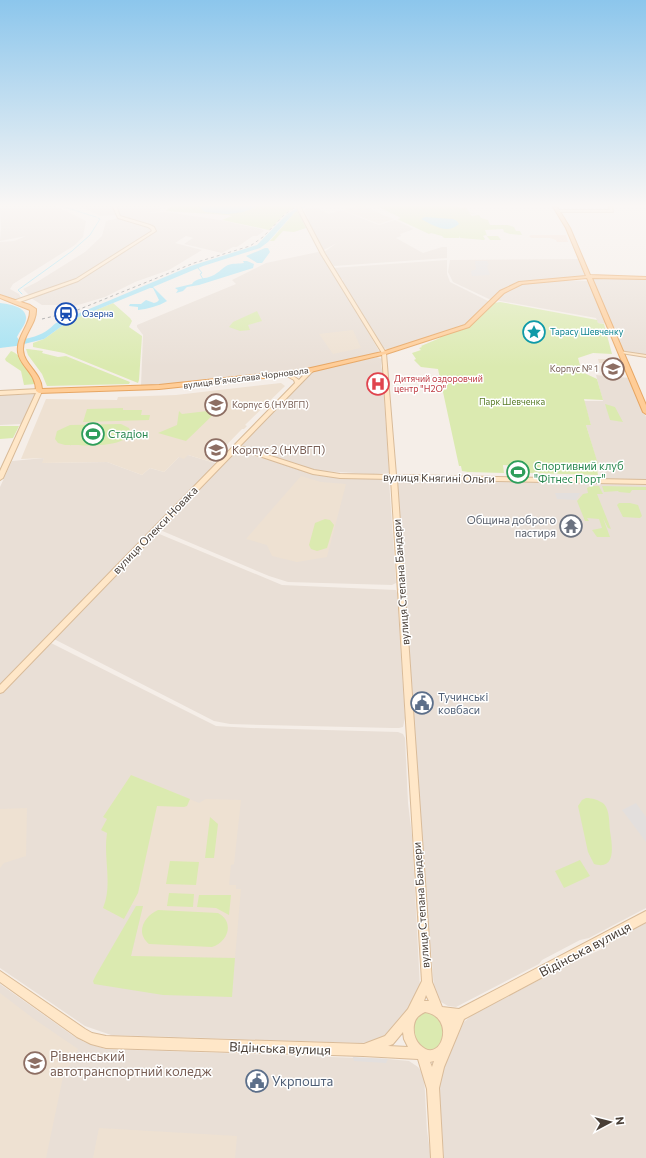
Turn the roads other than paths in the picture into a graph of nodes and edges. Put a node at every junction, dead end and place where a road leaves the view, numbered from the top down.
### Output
1 (109, 259) edge
2 (326, 259) edge
3 (582, 259) edge
4 (589, 276) junction
5 (646, 278) edge
6 (0, 296) edge
7 (15, 302) junction
8 (621, 352) junction
9 (384, 354) junction
10 (646, 356) edge
11 (287, 374) junction
12 (303, 374) junction
13 (298, 383) junction
14 (39, 391) junction
15 (0, 393) edge
16 (646, 412) edge
17 (237, 447) junction
18 (394, 476) junction
19 (0, 478) edge
20 (646, 482) edge
21 (0, 690) edge
22 (646, 916) edge
23 (0, 976) edge
24 (427, 982) junction
25 (439, 1010) junction
26 (412, 1013) junction
27 (460, 1015) junction
28 (446, 1046) junction
29 (363, 1050) junction
30 (422, 1054) junction
31 (433, 1089) junction
32 (437, 1158) edge

1 - 7 main road
2 - 9 main road, вулиця Степана Бандери, bridge
3 - 4 main road
4 - 5 main road, вулиця Вʼячеслава Чорновола
4 - 8 main road
4 - 9 main road, вулиця Вʼячеслава Чорновола
6 - 7 main road
7 - 14 main road
8 - 10 main road
8 - 16 main road
9 - 12 main road, вулиця Вʼячеслава Чорновола
9 - 18 main road, вулиця Степана Бандери
11 - 12 main road, вулиця Вʼячеслава Чорновола
11 - 13 main road
11 - 14 main road, вулиця Вʼячеслава Чорновола
12 - 13 main road, вулиця Олекси Новака
13 - 17 main road, вулиця Олекси Новака
14 - 15 main road, вулиця Вʼячеслава Чорновола
14 - 19 main road
17 - 18 main road, вулиця Княгині Ольги
17 - 21 main road, вулиця Олекси Новака
18 - 20 main road, вулиця Княгині Ольги
18 - 24 main road, вулиця Степана Бандери
22 - 27 main road, Відінська вулиця
23 - 29 main road, Відінська вулиця
24 - 25 main road, вулиця Степана Бандери
24 - 26 main road, вулиця Степана Бандери
25 - 26 main road
25 - 27 main road
25 - 28 main road
26 - 29 main road, Відінська вулиця
26 - 30 main road
27 - 28 main road
28 - 30 main road
28 - 31 main road
29 - 30 main road, Відінська вулиця
30 - 31 main road
31 - 32 main road

